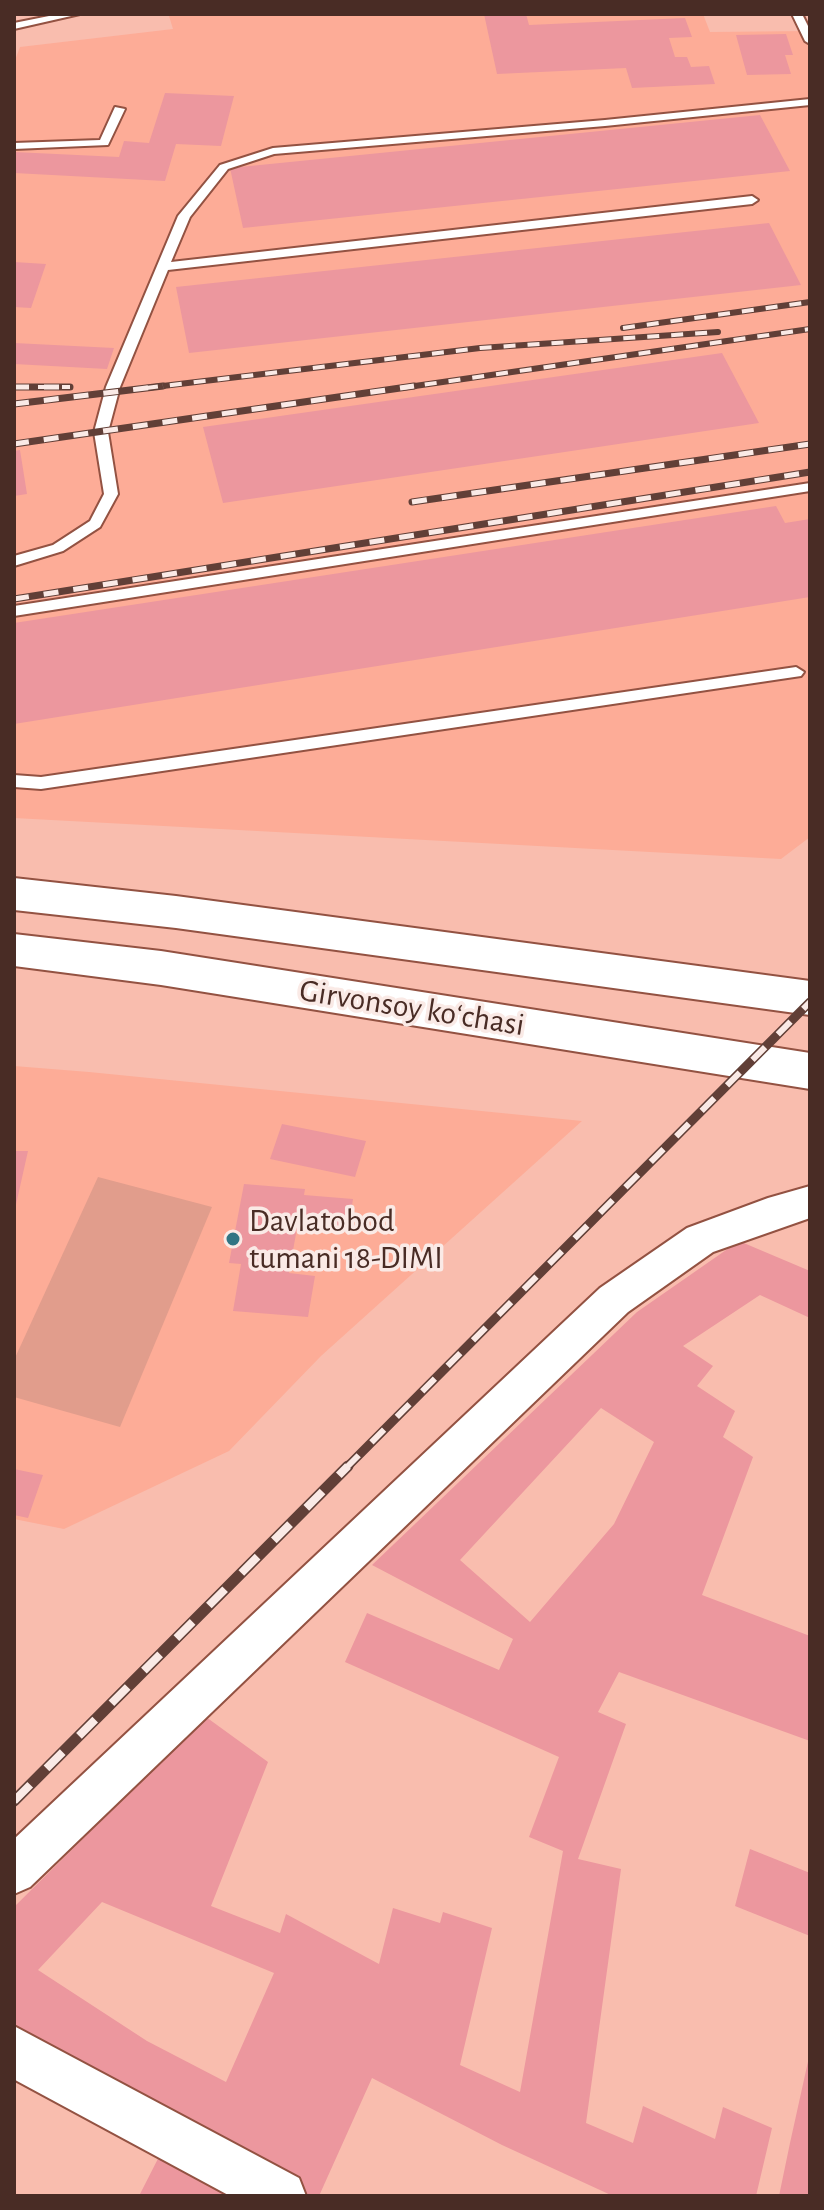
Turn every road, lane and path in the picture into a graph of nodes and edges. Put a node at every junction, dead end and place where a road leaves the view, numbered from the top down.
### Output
1 (75, 14) edge
2 (797, 14) edge
3 (14, 26) edge
4 (810, 41) edge
5 (810, 102) edge
6 (119, 109) dead end
7 (14, 146) edge
8 (752, 200) dead end
9 (163, 267) junction
10 (810, 487) edge
11 (14, 561) edge
12 (14, 611) edge
13 (796, 672) dead end
14 (14, 781) edge
15 (14, 894) edge
16 (14, 950) edge
17 (810, 998) edge
18 (810, 1071) edge
19 (810, 1202) edge
20 (14, 1871) edge
21 (14, 2050) edge
22 (281, 2196) edge

1 - 3 lane
2 - 4 lane
5 - 9 lane
6 - 7 lane
8 - 9 lane
9 - 11 lane
10 - 12 lane
13 - 14 lane
15 - 17 main road, Girvonsoy koʻchasi
16 - 18 main road, Girvonsoy koʻchasi
19 - 20 street
21 - 22 street

